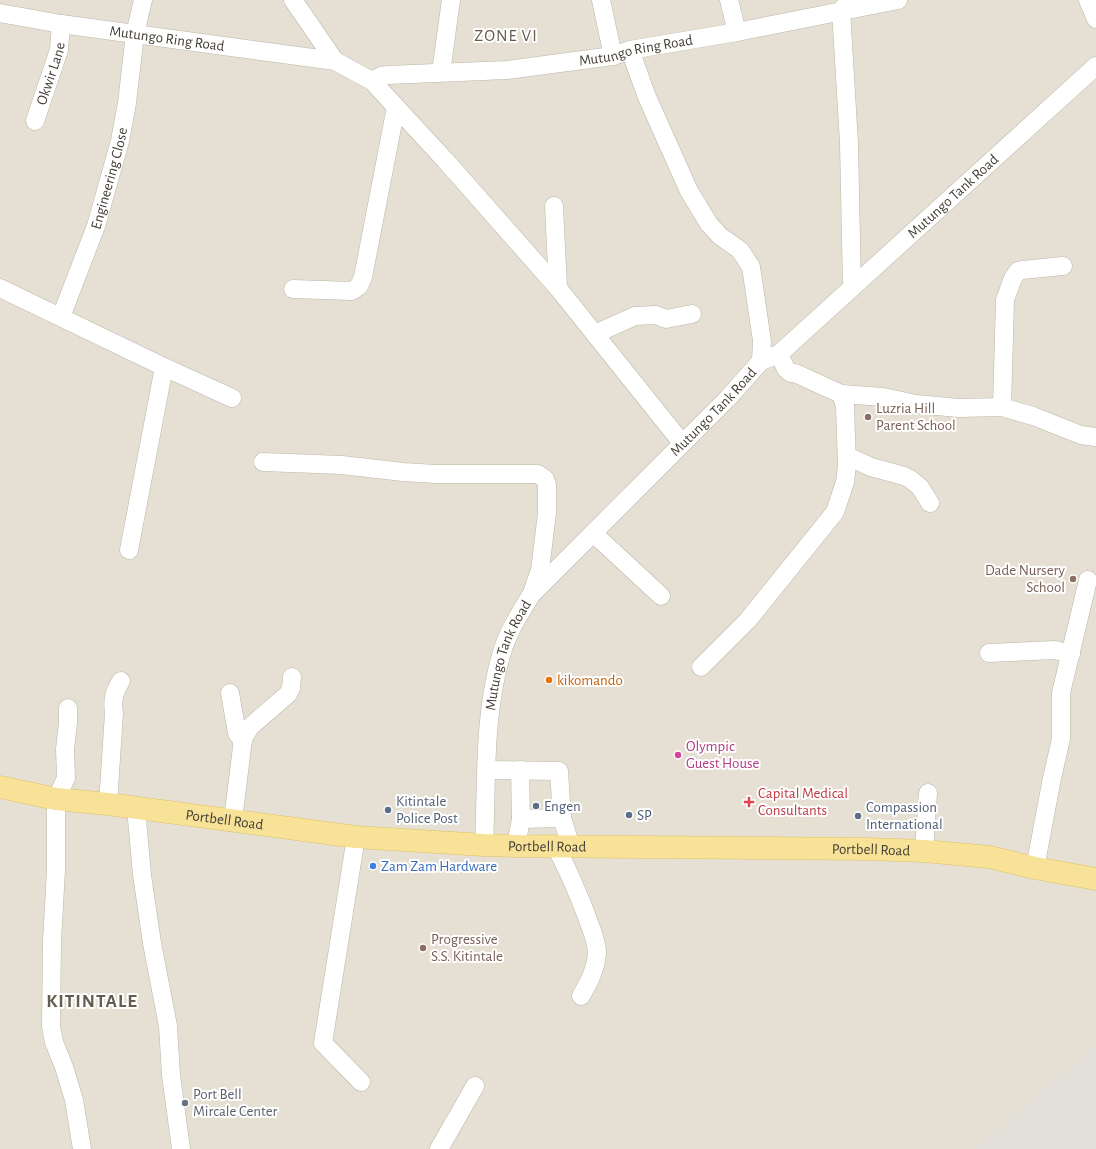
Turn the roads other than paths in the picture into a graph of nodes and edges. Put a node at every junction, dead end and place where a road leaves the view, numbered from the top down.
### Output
1 (143, 0) edge
2 (293, 0) edge
3 (451, 0) edge
4 (602, 0) edge
5 (729, 0) edge
6 (898, 0) edge
7 (1088, 0) edge
8 (846, 5) edge
9 (0, 13) edge
10 (1096, 18) edge
11 (61, 24) junction
12 (737, 32) junction
13 (135, 34) junction
14 (621, 53) junction
15 (335, 61) junction
16 (1096, 66) edge
17 (441, 72) junction
18 (372, 81) junction
19 (396, 107) junction
20 (35, 121) dead end
21 (554, 206) dead end
22 (1063, 266) dead end
23 (0, 288) edge
24 (558, 288) junction
25 (852, 288) junction
26 (293, 289) dead end
27 (692, 314) dead end
28 (60, 317) junction
29 (595, 334) junction
30 (779, 354) junction
31 (761, 361) junction
32 (164, 368) junction
33 (841, 394) junction
34 (232, 398) dead end
35 (1002, 407) junction
36 (1096, 438) edge
37 (682, 443) junction
38 (847, 456) junction
39 (263, 462) dead end
40 (930, 503) dead end
41 (593, 532) junction
42 (129, 550) dead end
43 (1088, 580) dead end
44 (531, 595) junction
45 (661, 596) dead end
46 (989, 654) dead end
47 (1071, 654) junction
48 (701, 667) dead end
49 (292, 677) dead end
50 (121, 681) dead end
51 (230, 693) dead end
52 (68, 708) dead end
53 (243, 741) junction
54 (487, 770) junction
55 (520, 770) junction
56 (0, 787) edge
57 (928, 793) dead end
58 (56, 799) junction
59 (108, 804) junction
60 (136, 808) junction
61 (562, 818) junction
62 (521, 819) junction
63 (233, 820) junction
64 (356, 837) junction
65 (484, 845) junction
66 (516, 846) junction
67 (563, 847) junction
68 (924, 851) junction
69 (1035, 868) junction
70 (1096, 879) edge
71 (581, 996) dead end
72 (361, 1082) dead end
73 (475, 1086) dead end
74 (82, 1149) edge
75 (181, 1149) edge
76 (439, 1149) edge

1 - 13 street, Engineering Close
2 - 15 street
3 - 17 street
4 - 14 street
5 - 12 street
6 - 8 street, Mutungo Ring Road
7 - 10 street
8 - 12 street, Mutungo Ring Road
8 - 25 street
9 - 11 street, Mutungo Ring Road
11 - 13 street, Mutungo Ring Road
11 - 20 street, Okwir Lane
12 - 14 street, Mutungo Ring Road
13 - 15 street, Mutungo Ring Road
13 - 28 street, Engineering Close
14 - 17 street, Mutungo Ring Road
14 - 31 street
15 - 18 street
16 - 25 street, Mutungo Tank Road
17 - 18 street, Mutungo Ring Road
18 - 19 street
19 - 24 street
19 - 26 street
21 - 24 street
22 - 35 street
23 - 28 street
24 - 29 street
25 - 30 street, Mutungo Tank Road
27 - 29 street
28 - 32 street
29 - 37 street
30 - 31 street, Mutungo Tank Road
30 - 33 street
31 - 37 street, Mutungo Tank Road
32 - 34 street
32 - 42 street
33 - 35 street
33 - 38 street
35 - 36 street
37 - 41 street, Mutungo Tank Road
38 - 40 street
38 - 48 street
39 - 44 street
41 - 44 street, Mutungo Tank Road
41 - 45 street
43 - 47 street
44 - 54 street, Mutungo Tank Road
46 - 47 street
47 - 69 street
49 - 53 street
50 - 59 street
51 - 53 street
52 - 58 street
53 - 63 street
54 - 55 street
54 - 65 street, Mutungo Tank Road
55 - 61 street
55 - 62 street
56 - 58 main road, Portbell Road
57 - 68 street
58 - 59 main road, Portbell Road
58 - 74 street
59 - 60 main road, Portbell Road
60 - 63 main road, Portbell Road
60 - 75 street
61 - 62 street
61 - 67 street
62 - 66 street
63 - 64 main road, Portbell Road
64 - 65 main road, Portbell Road
64 - 72 street
65 - 66 main road, Portbell Road
66 - 67 main road, Portbell Road
67 - 68 main road, Portbell Road
67 - 71 street
68 - 69 main road, Portbell Road
69 - 70 main road, Portbell Road
73 - 76 street

